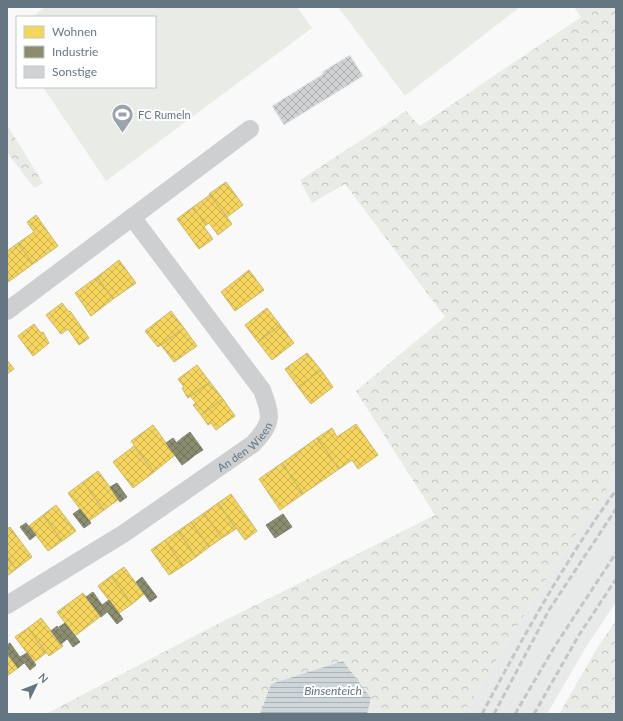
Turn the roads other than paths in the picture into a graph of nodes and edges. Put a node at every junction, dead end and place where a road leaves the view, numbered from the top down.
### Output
1 (250, 129) dead end
2 (132, 217) junction
3 (7, 311) edge
4 (7, 605) edge

1 - 2 street
2 - 3 street
2 - 4 street, An den Wieen

